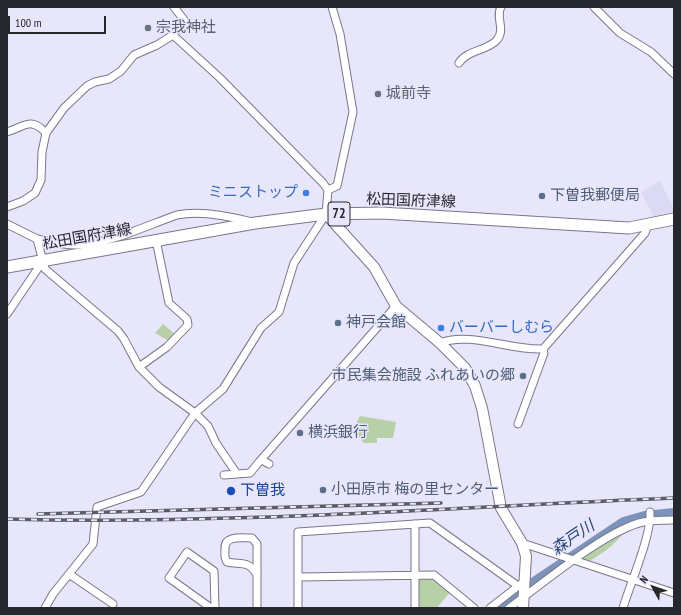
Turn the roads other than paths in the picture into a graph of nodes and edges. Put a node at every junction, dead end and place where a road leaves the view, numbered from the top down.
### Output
1 (174, 7) edge
2 (332, 7) edge
3 (501, 7) edge
4 (594, 7) edge
5 (172, 35) junction
6 (459, 63) dead end
7 (674, 74) edge
8 (7, 132) edge
9 (46, 133) junction
10 (328, 190) junction
11 (7, 207) edge
12 (326, 214) junction
13 (674, 219) edge
14 (255, 223) junction
15 (7, 224) edge
16 (648, 225) junction
17 (37, 239) junction
18 (156, 240) junction
19 (44, 260) junction
20 (7, 267) edge
21 (396, 306) junction
22 (7, 314) edge
23 (440, 343) junction
24 (543, 349) junction
25 (139, 367) junction
26 (195, 413) junction
27 (518, 424) dead end
28 (262, 460) junction
29 (269, 464) dead end
30 (237, 474) junction
31 (224, 475) dead end
32 (650, 518) junction
33 (674, 520) edge
34 (415, 524) junction
35 (522, 543) junction
36 (574, 561) junction
37 (69, 574) junction
38 (415, 574) junction
39 (257, 575) junction
40 (299, 578) junction
41 (632, 580) junction
42 (521, 584) junction
43 (674, 593) edge
44 (523, 603) edge
45 (113, 604) dead end
46 (45, 608) edge
47 (211, 608) edge
48 (215, 608) edge
49 (257, 608) edge
50 (298, 608) edge
51 (415, 608) edge
52 (474, 608) edge
53 (490, 608) edge
54 (508, 608) edge
55 (623, 608) edge

1 - 5 street
2 - 10 street
3 - 6 street
4 - 7 street
5 - 9 street
5 - 10 street
8 - 9 street
9 - 11 street
10 - 12 street
12 - 14 main road, 松田国府津線 / 72
12 - 16 main road, 松田国府津線 / 72
12 - 21 main road
12 - 26 street
13 - 16 main road, 松田国府津線 / 72
14 - 17 street
14 - 18 main road, 松田国府津線 / 72
15 - 17 street
16 - 24 street
17 - 19 street
18 - 19 main road, 松田国府津線 / 72
18 - 25 street
19 - 20 main road, 松田国府津線 / 72
19 - 22 street
19 - 25 street
21 - 23 main road
21 - 28 street
23 - 24 street
23 - 35 main road
24 - 27 street
25 - 26 street
26 - 30 street
26 - 37 street
28 - 29 street
28 - 30 street
30 - 31 street
32 - 33 street
32 - 36 street
32 - 41 street
34 - 38 street
34 - 40 street
34 - 42 street
35 - 36 street
35 - 42 main road
36 - 41 street
36 - 44 street
37 - 45 street
37 - 46 street
38 - 40 street
38 - 51 street
38 - 52 street
39 - 39 street
39 - 49 street
40 - 50 street
41 - 43 street
41 - 55 street
42 - 44 main road
42 - 53 street
44 - 54 street
47 - 48 street

